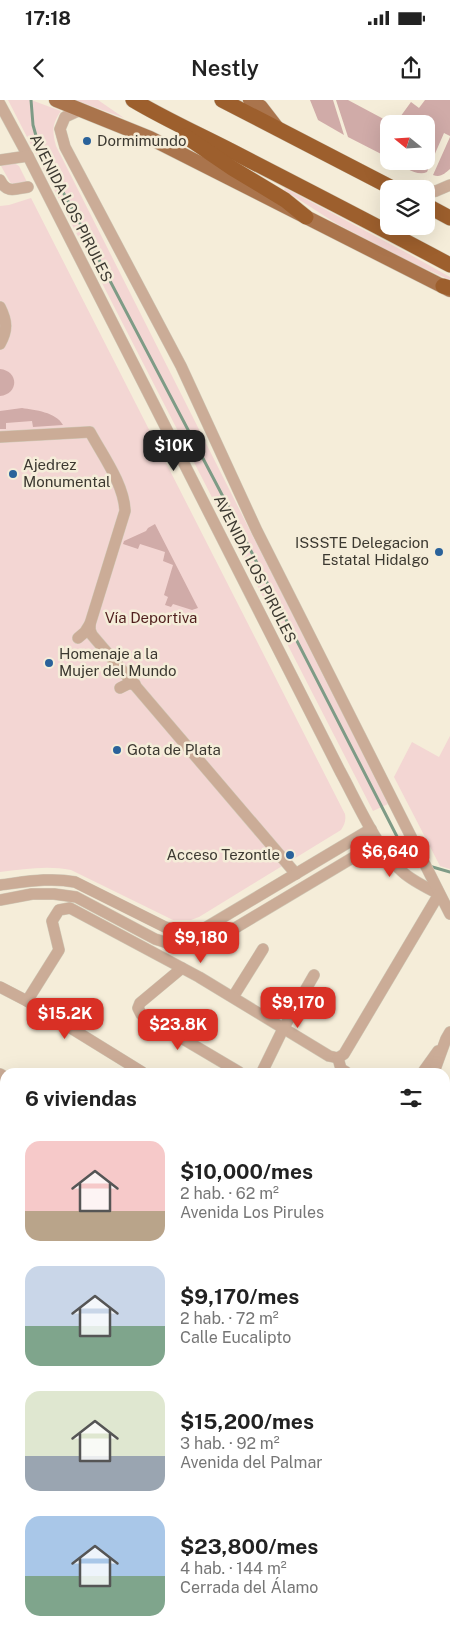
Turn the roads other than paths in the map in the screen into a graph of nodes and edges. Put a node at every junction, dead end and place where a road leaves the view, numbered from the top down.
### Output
1 (56, 100) edge
2 (133, 100) edge
3 (222, 100) edge
4 (0, 104) edge
5 (244, 105) edge
6 (80, 110) junction
7 (156, 114) junction
8 (28, 156) junction
9 (0, 160) edge
10 (0, 180) edge
11 (380, 182) edge
12 (450, 185) edge
13 (28, 188) dead end
14 (435, 191) edge
15 (435, 210) edge
16 (306, 217) junction
17 (450, 218) edge
18 (450, 265) edge
19 (448, 288) edge
20 (0, 307) edge
21 (0, 344) edge
22 (0, 437) edge
23 (90, 624) junction
24 (78, 638) dead end
25 (135, 684) junction
26 (120, 688) dead end
27 (371, 829) junction
28 (380, 842) junction
29 (296, 874) junction
30 (0, 885) edge
31 (439, 894) junction
32 (0, 900) edge
33 (450, 914) edge
34 (263, 949) dead end
35 (182, 968) junction
36 (314, 975) dead end
37 (0, 987) edge
38 (233, 997) junction
39 (27, 1001) junction
40 (284, 1029) junction
41 (448, 1035) edge
42 (338, 1058) junction
43 (136, 1068) edge
44 (232, 1068) edge
45 (264, 1068) edge
46 (341, 1068) edge
47 (426, 1068) edge
48 (436, 1068) edge

1 - 6 main road
2 - 7 highway
3 - 5 highway
4 - 8 street, AVENIDA LOS PIRULES
5 - 11 highway
6 - 16 main road
6 - 31 street, AVENIDA LOS PIRULES
7 - 16 highway
7 - 18 highway
8 - 9 street
8 - 27 street, AVENIDA LOS PIRULES
10 - 13 street
12 - 14 street
15 - 17 highway
16 - 19 main road
20 - 21 street
22 - 23 street
23 - 24 street
23 - 25 street
25 - 26 street
25 - 29 street
27 - 28 street, AVENIDA LOS PIRULES
27 - 29 street
28 - 31 street, AVENIDA LOS PIRULES
28 - 32 street
29 - 30 street
31 - 33 street, AVENIDA LOS PIRULES
31 - 42 street
34 - 38 street
35 - 38 street
35 - 39 street
35 - 44 street
36 - 40 street
37 - 39 street
38 - 40 street
39 - 43 street
40 - 42 street
40 - 45 street
41 - 47 street
41 - 48 street
42 - 46 street

